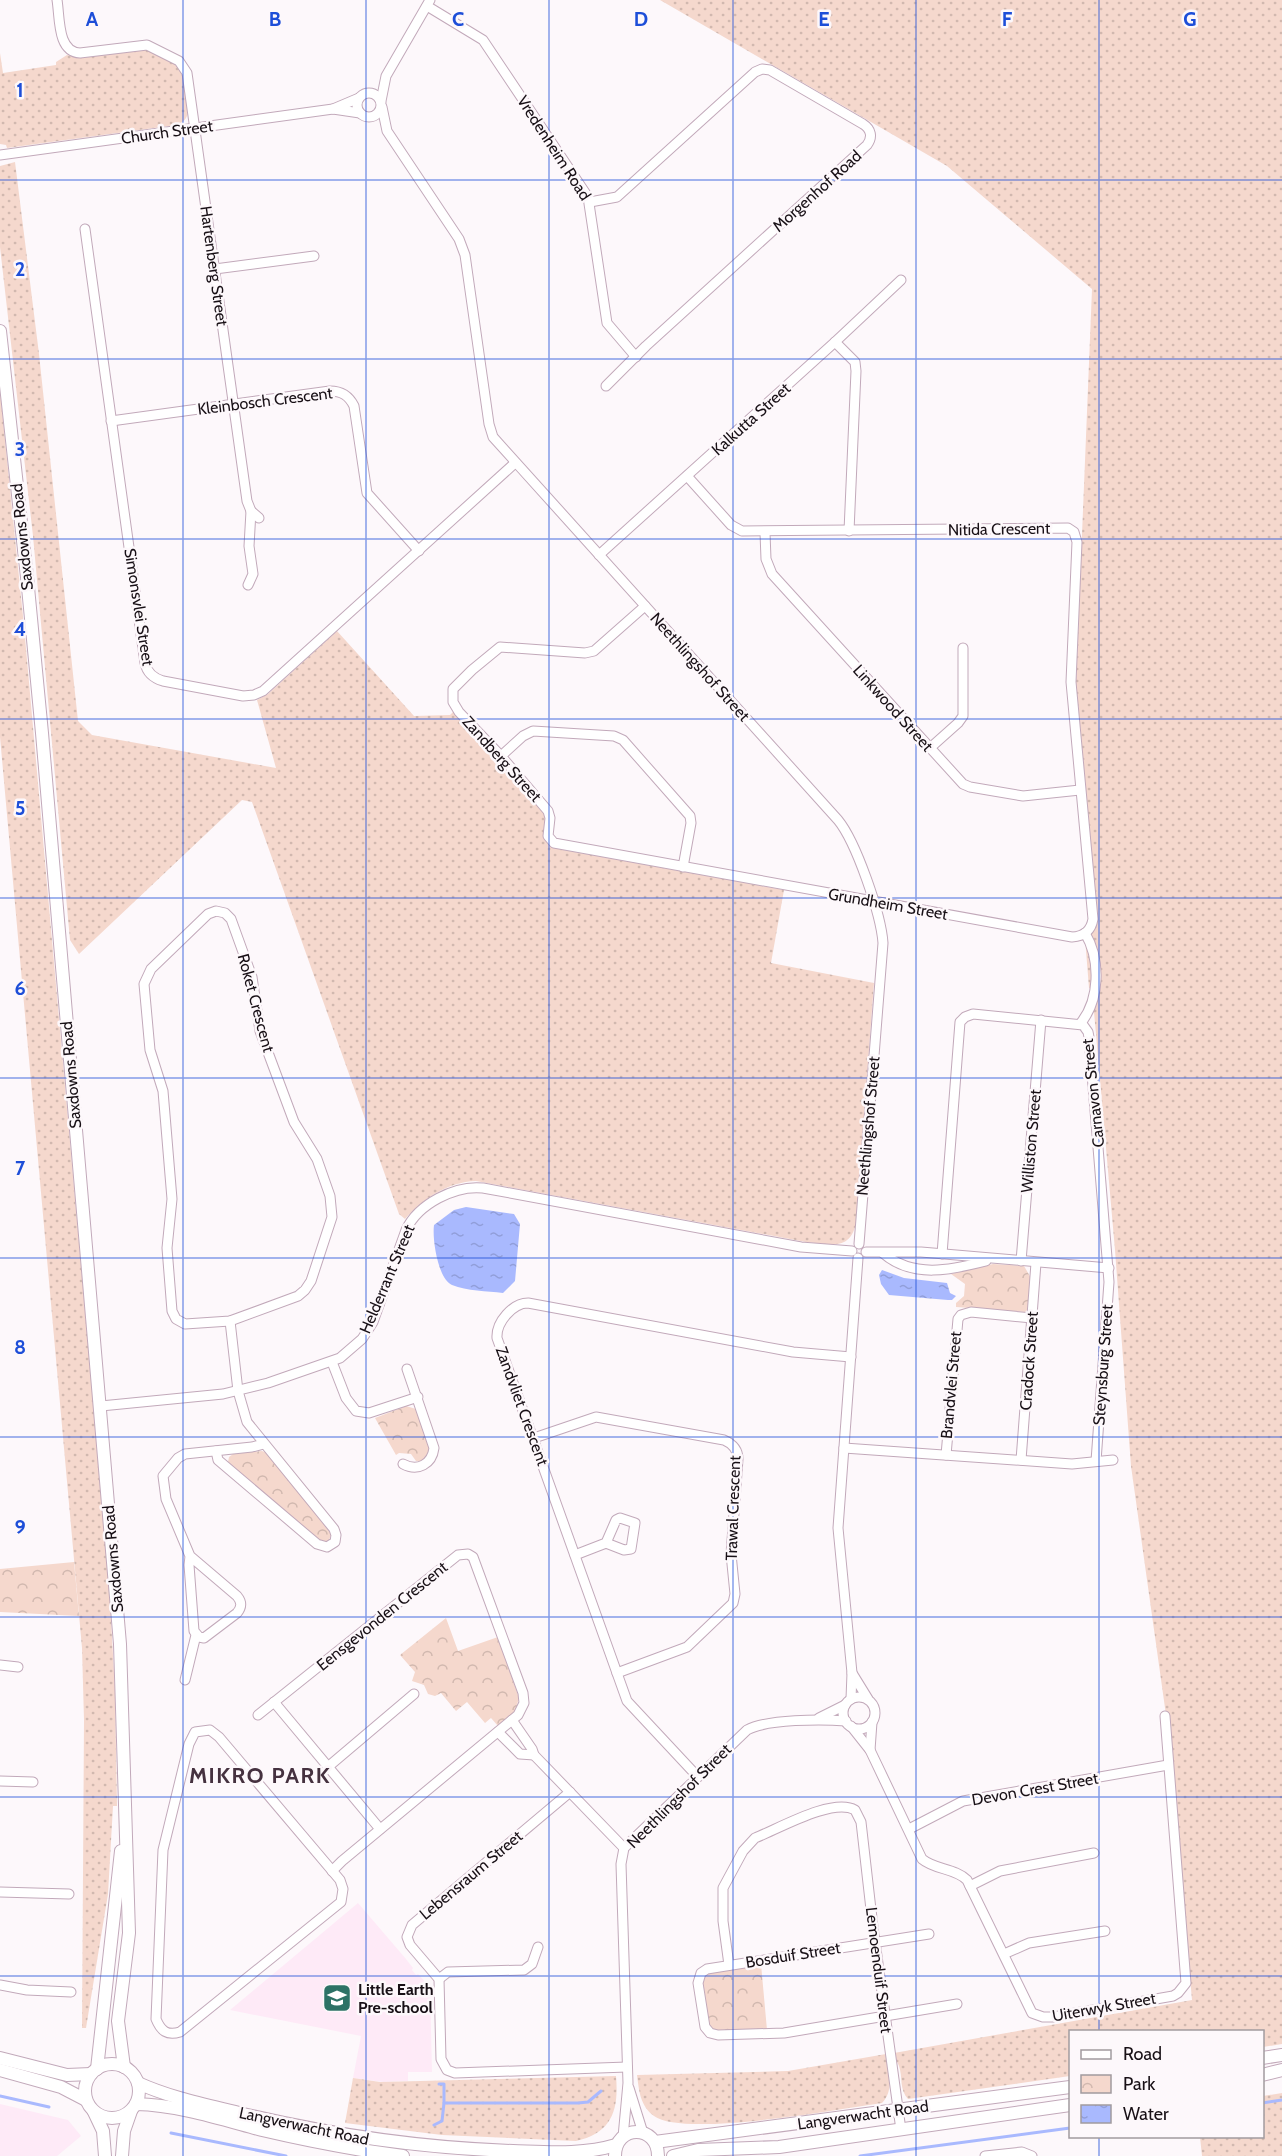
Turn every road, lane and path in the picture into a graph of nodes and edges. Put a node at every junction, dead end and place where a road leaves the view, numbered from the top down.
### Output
1 (57, 0) edge
2 (429, 3) edge
3 (386, 76) junction
4 (362, 95) junction
5 (381, 104) junction
6 (333, 110) junction
7 (362, 114) junction
8 (196, 128) junction
9 (387, 131) junction
10 (0, 155) edge
11 (590, 202) junction
12 (85, 229) dead end
13 (314, 256) dead end
14 (215, 269) junction
15 (901, 280) dead end
16 (0, 331) edge
17 (836, 342) junction
18 (636, 357) junction
19 (606, 386) dead end
20 (233, 404) junction
21 (111, 421) junction
22 (515, 463) junction
23 (687, 476) junction
24 (251, 511) junction
25 (259, 518) dead end
26 (849, 531) junction
27 (765, 533) junction
28 (419, 551) junction
29 (599, 555) junction
30 (248, 585) dead end
31 (645, 606) junction
32 (963, 648) dead end
33 (930, 748) junction
34 (501, 756) junction
35 (1080, 790) junction
36 (549, 839) joint
37 (683, 867) junction
38 (873, 901) junction
39 (1085, 933) junction
40 (1041, 1020) junction
41 (1080, 1024) junction
42 (859, 1251) junction
43 (904, 1252) junction
44 (883, 1253) junction
45 (942, 1254) junction
46 (994, 1259) junction
47 (1021, 1261) junction
48 (1036, 1263) junction
49 (902, 1266) junction
50 (1109, 1268) junction
51 (1032, 1318) junction
52 (230, 1321) junction
53 (851, 1357) junction
54 (332, 1362) junction
55 (407, 1369) dead end
56 (238, 1391) junction
57 (418, 1397) junction
58 (101, 1406) junction
59 (534, 1438) junction
60 (264, 1444) junction
61 (844, 1449) junction
62 (216, 1451) junction
63 (946, 1455) junction
64 (1021, 1460) junction
65 (1113, 1460) dead end
66 (1096, 1461) junction
67 (403, 1464) dead end
68 (606, 1543) dead end
69 (575, 1555) junction
70 (190, 1556) junction
71 (196, 1635) junction
72 (0, 1665) edge
73 (18, 1667) dead end
74 (617, 1673) junction
75 (852, 1673) junction
76 (185, 1680) dead end
77 (414, 1694) dead end
78 (867, 1699) junction
79 (274, 1702) junction
80 (848, 1702) junction
81 (258, 1715) dead end
82 (1165, 1716) dead end
83 (817, 1719) junction
84 (512, 1720) junction
85 (872, 1722) junction
86 (848, 1724) junction
87 (498, 1732) junction
88 (870, 1750) junction
89 (534, 1755) junction
90 (1168, 1765) junction
91 (329, 1766) junction
92 (698, 1776) junction
93 (0, 1781) edge
94 (33, 1782) dead end
95 (570, 1792) junction
96 (125, 1820) junction
97 (380, 1829) junction
98 (909, 1829) junction
99 (624, 1848) junction
100 (1094, 1853) dead end
101 (333, 1871) junction
102 (970, 1886) junction
103 (0, 1893) edge
104 (69, 1894) dead end
105 (1105, 1931) dead end
106 (929, 1934) dead end
107 (876, 1942) junction
108 (538, 1947) dead end
109 (1004, 1954) junction
110 (729, 1965) junction
111 (439, 1979) junction
112 (0, 1984) edge
113 (71, 1992) dead end
114 (957, 2004) dead end
115 (885, 2016) junction
116 (1282, 2055) edge
117 (0, 2058) edge
118 (1264, 2058) edge
119 (124, 2067) junction
120 (627, 2067) junction
121 (0, 2070) edge
122 (1282, 2070) edge
123 (94, 2072) junction
124 (1264, 2075) edge
125 (1264, 2075) edge
126 (1282, 2076) edge
127 (138, 2083) junction
128 (628, 2083) junction
129 (1069, 2087) edge
130 (86, 2100) junction
131 (1069, 2105) edge
132 (134, 2107) junction
133 (898, 2110) junction
134 (94, 2111) junction
135 (902, 2130) junction
136 (643, 2133) junction
137 (655, 2142) junction
138 (618, 2146) edge
139 (105, 2156) edge
140 (122, 2156) edge
141 (403, 2156) edge
142 (658, 2156) edge
143 (674, 2156) edge
144 (985, 2156) edge
145 (1032, 2156) edge

1 - 8 street, Hartenberg Street
2 - 3 street
2 - 11 street, Vredenheim Road
3 - 4 street, Church Street
3 - 5 street
4 - 5 street
4 - 6 street, Church Street
4 - 7 street
5 - 7 street
5 - 9 street
6 - 7 street, Church Street
6 - 8 street, Church Street
7 - 9 street
8 - 10 street, Church Street
8 - 14 street, Hartenberg Street
9 - 22 street, Neethlingshof Street
11 - 18 street, Vredenheim Road
11 - 18 street, Morgenhof Road
12 - 21 street, Simonsvlei Street
13 - 14 street
14 - 20 street, Hartenberg Street
15 - 17 street, Kalkutta Street
16 - 58 street, Saxdowns Road
17 - 23 street, Kalkutta Street
17 - 26 street
18 - 19 street, Morgenhof Road
20 - 21 street, Kleinbosch Crescent
20 - 24 street, Hartenberg Street
20 - 28 street, Kleinbosch Crescent
21 - 28 street, Simonsvlei Street
22 - 28 street, Simonsvlei Street
22 - 29 street, Neethlingshof Street
23 - 27 street, Nitida Crescent
23 - 29 street, Kalkutta Street
24 - 25 street
24 - 30 street, Hartenberg Street
26 - 27 street, Nitida Crescent
26 - 35 street, Nitida Crescent
27 - 33 street, Linkwood Street
29 - 31 street, Neethlingshof Street
31 - 34 street, Zandberg Street
31 - 38 street, Neethlingshof Street
32 - 33 street
33 - 35 street, Linkwood Street
34 - 36 street, Zandberg Street
34 - 37 street
35 - 39 street
36 - 37 street, Grundheim Street
37 - 38 street, Grundheim Street
38 - 39 street, Grundheim Street
38 - 42 street, Neethlingshof Street
39 - 41 street
40 - 41 street, Carnavon Street
40 - 45 street, Carnavon Street
40 - 47 street, Williston Street
41 - 50 street, Carnavon Street
42 - 44 street, Helderrant Street
42 - 53 street, Neethlingshof Street
42 - 54 street, Helderrant Street
43 - 44 street, Helderrant Street
43 - 45 street, Helderrant Street
43 - 49 street
44 - 49 street
45 - 46 street, Helderrant Street
46 - 47 street, Helderrant Street
46 - 49 street
47 - 48 street, Helderrant Street
48 - 50 street, Helderrant Street
48 - 51 street, Cradock Street
50 - 66 street, Steynsburg Street
51 - 63 street, Brandvlei Street
51 - 64 street, Cradock Street
52 - 52 street, Roket Crescent
52 - 56 street
53 - 59 street, Zandvliet Crescent
53 - 61 street, Neethlingshof Street
54 - 56 street, Helderrant Street
54 - 57 street
55 - 57 street
56 - 58 street, Helderrant Street
56 - 60 street
57 - 67 street
58 - 96 street, Saxdowns Road
59 - 69 street, Zandvliet Crescent
59 - 74 street, Trawal Crescent
60 - 62 street
60 - 62 street
61 - 63 street
61 - 75 street, Neethlingshof Street
62 - 70 street
63 - 64 street
64 - 66 street
65 - 66 street
68 - 69 street
69 - 74 street, Zandvliet Crescent
70 - 71 street
70 - 71 street
71 - 76 street
72 - 73 street
74 - 92 street, Zandvliet Crescent
75 - 78 street, Neethlingshof Street
75 - 80 street, Neethlingshof Street
77 - 91 street
78 - 80 street
78 - 85 street
79 - 81 street, Eensgevonden Crescent
79 - 84 street, Eensgevonden Crescent
79 - 91 street
80 - 83 street, Neethlingshof Street
80 - 86 street
82 - 90 street, Uiterwyk Street
83 - 86 street, Neethlingshof Street
83 - 92 street, Neethlingshof Street
84 - 87 street, Eensgevonden Crescent
84 - 89 street
85 - 86 street
85 - 88 street
86 - 88 street, Uiterwyk Street
87 - 89 street
87 - 97 street, Eensgevonden Crescent
88 - 98 street, Uiterwyk Street
89 - 95 street
90 - 98 street, Devon Crest Street
90 - 109 street, Uiterwyk Street
91 - 97 street
92 - 99 street, Neethlingshof Street
93 - 94 street
95 - 99 street
95 - 111 street, Lebensraum Street
96 - 119 street, Saxdowns Road
96 - 123 street, Saxdowns Road
97 - 101 street, Eensgevonden Crescent
98 - 102 street, Uiterwyk Street
99 - 120 street, Neethlingshof Street
100 - 102 street
101 - 101 street
102 - 109 street, Uiterwyk Street
103 - 104 street
105 - 109 street
106 - 107 street, Bosduif Street
107 - 110 street, Bosduif Street
107 - 110 street, Lemoenduif Street
107 - 115 street, Lemoenduif Street
108 - 111 street
110 - 115 street, Bosduif Street
111 - 120 street
112 - 113 street
114 - 115 street
115 - 133 street, Lemoenduif Street
116 - 118 street
117 - 123 street
119 - 123 street
119 - 127 street
120 - 128 street, Neethlingshof Street
121 - 130 street
122 - 124 street
123 - 130 street
125 - 126 street
127 - 132 street
127 - 138 street, Langverwacht Road
128 - 136 street, Neethlingshof Street
128 - 138 street, Neethlingshof Street
129 - 133 street, Langverwacht Road
130 - 134 street
131 - 135 street, Langverwacht Road
132 - 134 street
132 - 140 street
132 - 141 street, Langverwacht Road
133 - 135 street, Lemoenduif Street
133 - 137 street, Langverwacht Road
134 - 139 street
135 - 143 street, Langverwacht Road
136 - 137 street
136 - 138 street, Langverwacht Road
137 - 142 street
144 - 145 street

